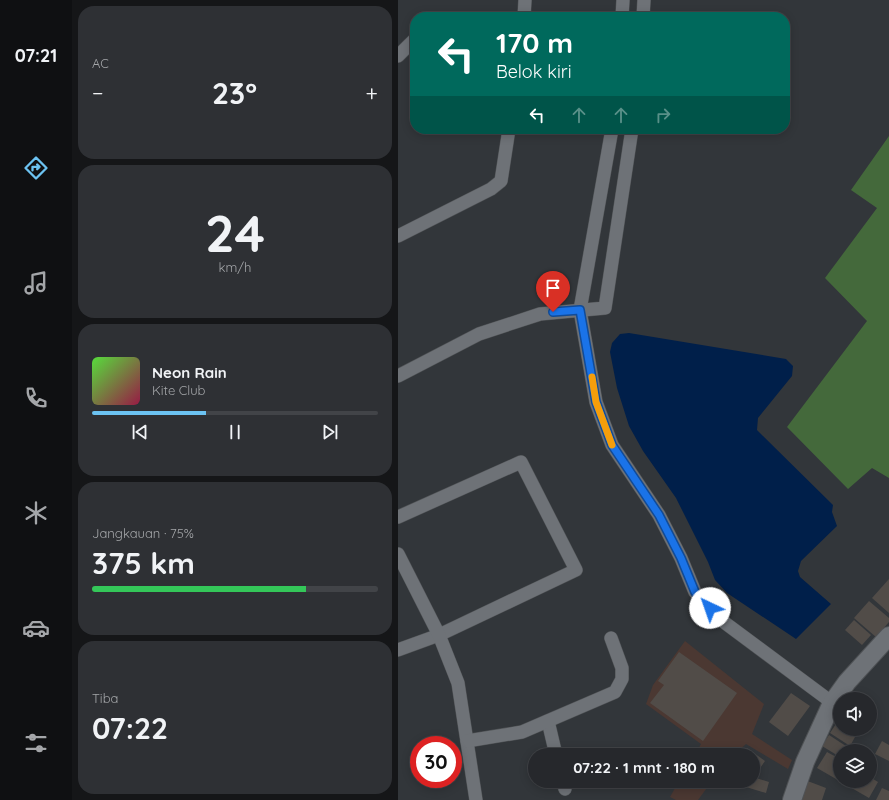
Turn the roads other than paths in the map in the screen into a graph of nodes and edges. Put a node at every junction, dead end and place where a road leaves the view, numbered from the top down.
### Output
1 (525, 0) edge
2 (623, 0) edge
3 (644, 0) edge
4 (524, 12) edge
5 (622, 12) edge
6 (643, 12) edge
7 (410, 44) edge
8 (398, 56) edge
9 (508, 134) edge
10 (611, 134) edge
11 (631, 134) edge
12 (398, 236) edge
13 (580, 310) junction
14 (398, 376) edge
15 (398, 517) edge
16 (398, 554) edge
17 (439, 635) junction
18 (889, 636) edge
19 (611, 638) dead end
20 (398, 650) edge
21 (826, 698) dead end
22 (548, 721) junction
23 (467, 741) junction
24 (554, 748) edge
25 (476, 800) edge
26 (792, 800) edge

1 - 4 street
2 - 5 street
3 - 6 street
7 - 8 street
9 - 12 street
10 - 13 street
11 - 13 street
13 - 14 street
13 - 21 street
15 - 17 street
16 - 17 street
17 - 20 street
17 - 23 street
18 - 26 main road
19 - 22 street
22 - 23 street
22 - 24 street
23 - 25 street

